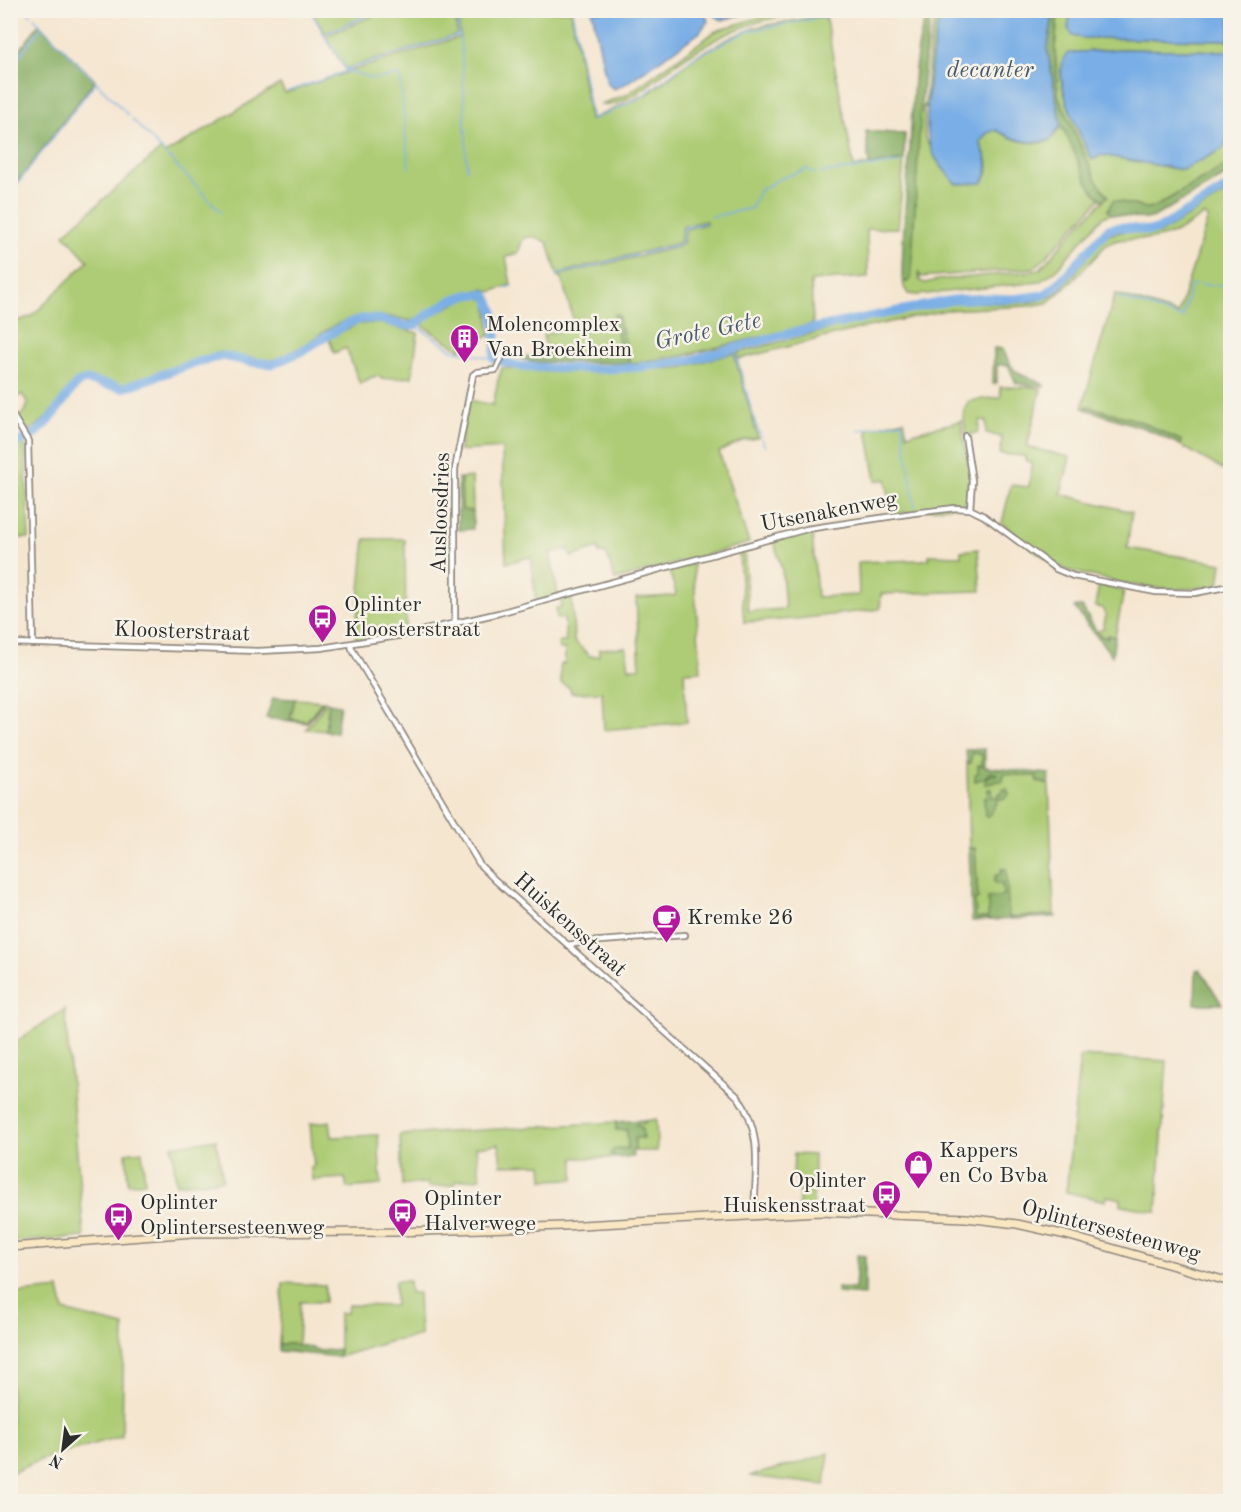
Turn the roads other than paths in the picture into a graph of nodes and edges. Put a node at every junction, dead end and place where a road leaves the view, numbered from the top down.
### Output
1 (503, 354) dead end
2 (10, 411) edge
3 (965, 436) dead end
4 (970, 509) junction
5 (1230, 586) edge
6 (455, 623) junction
7 (10, 644) edge
8 (33, 644) junction
9 (351, 644) junction
10 (685, 936) dead end
11 (568, 945) junction
12 (754, 1215) junction
13 (10, 1247) edge
14 (1230, 1282) edge

1 - 6 street, Ausloosdries
2 - 8 street
3 - 4 street
4 - 5 street
4 - 6 street, Utsenakenweg
6 - 9 street, Utsenakenweg
7 - 8 street, Kloosterstraat
8 - 9 street, Kloosterstraat
9 - 11 street, Huiskensstraat
10 - 11 street
11 - 12 street, Huiskensstraat
12 - 13 street, Oplintersesteenweg
12 - 14 street, Oplintersesteenweg

